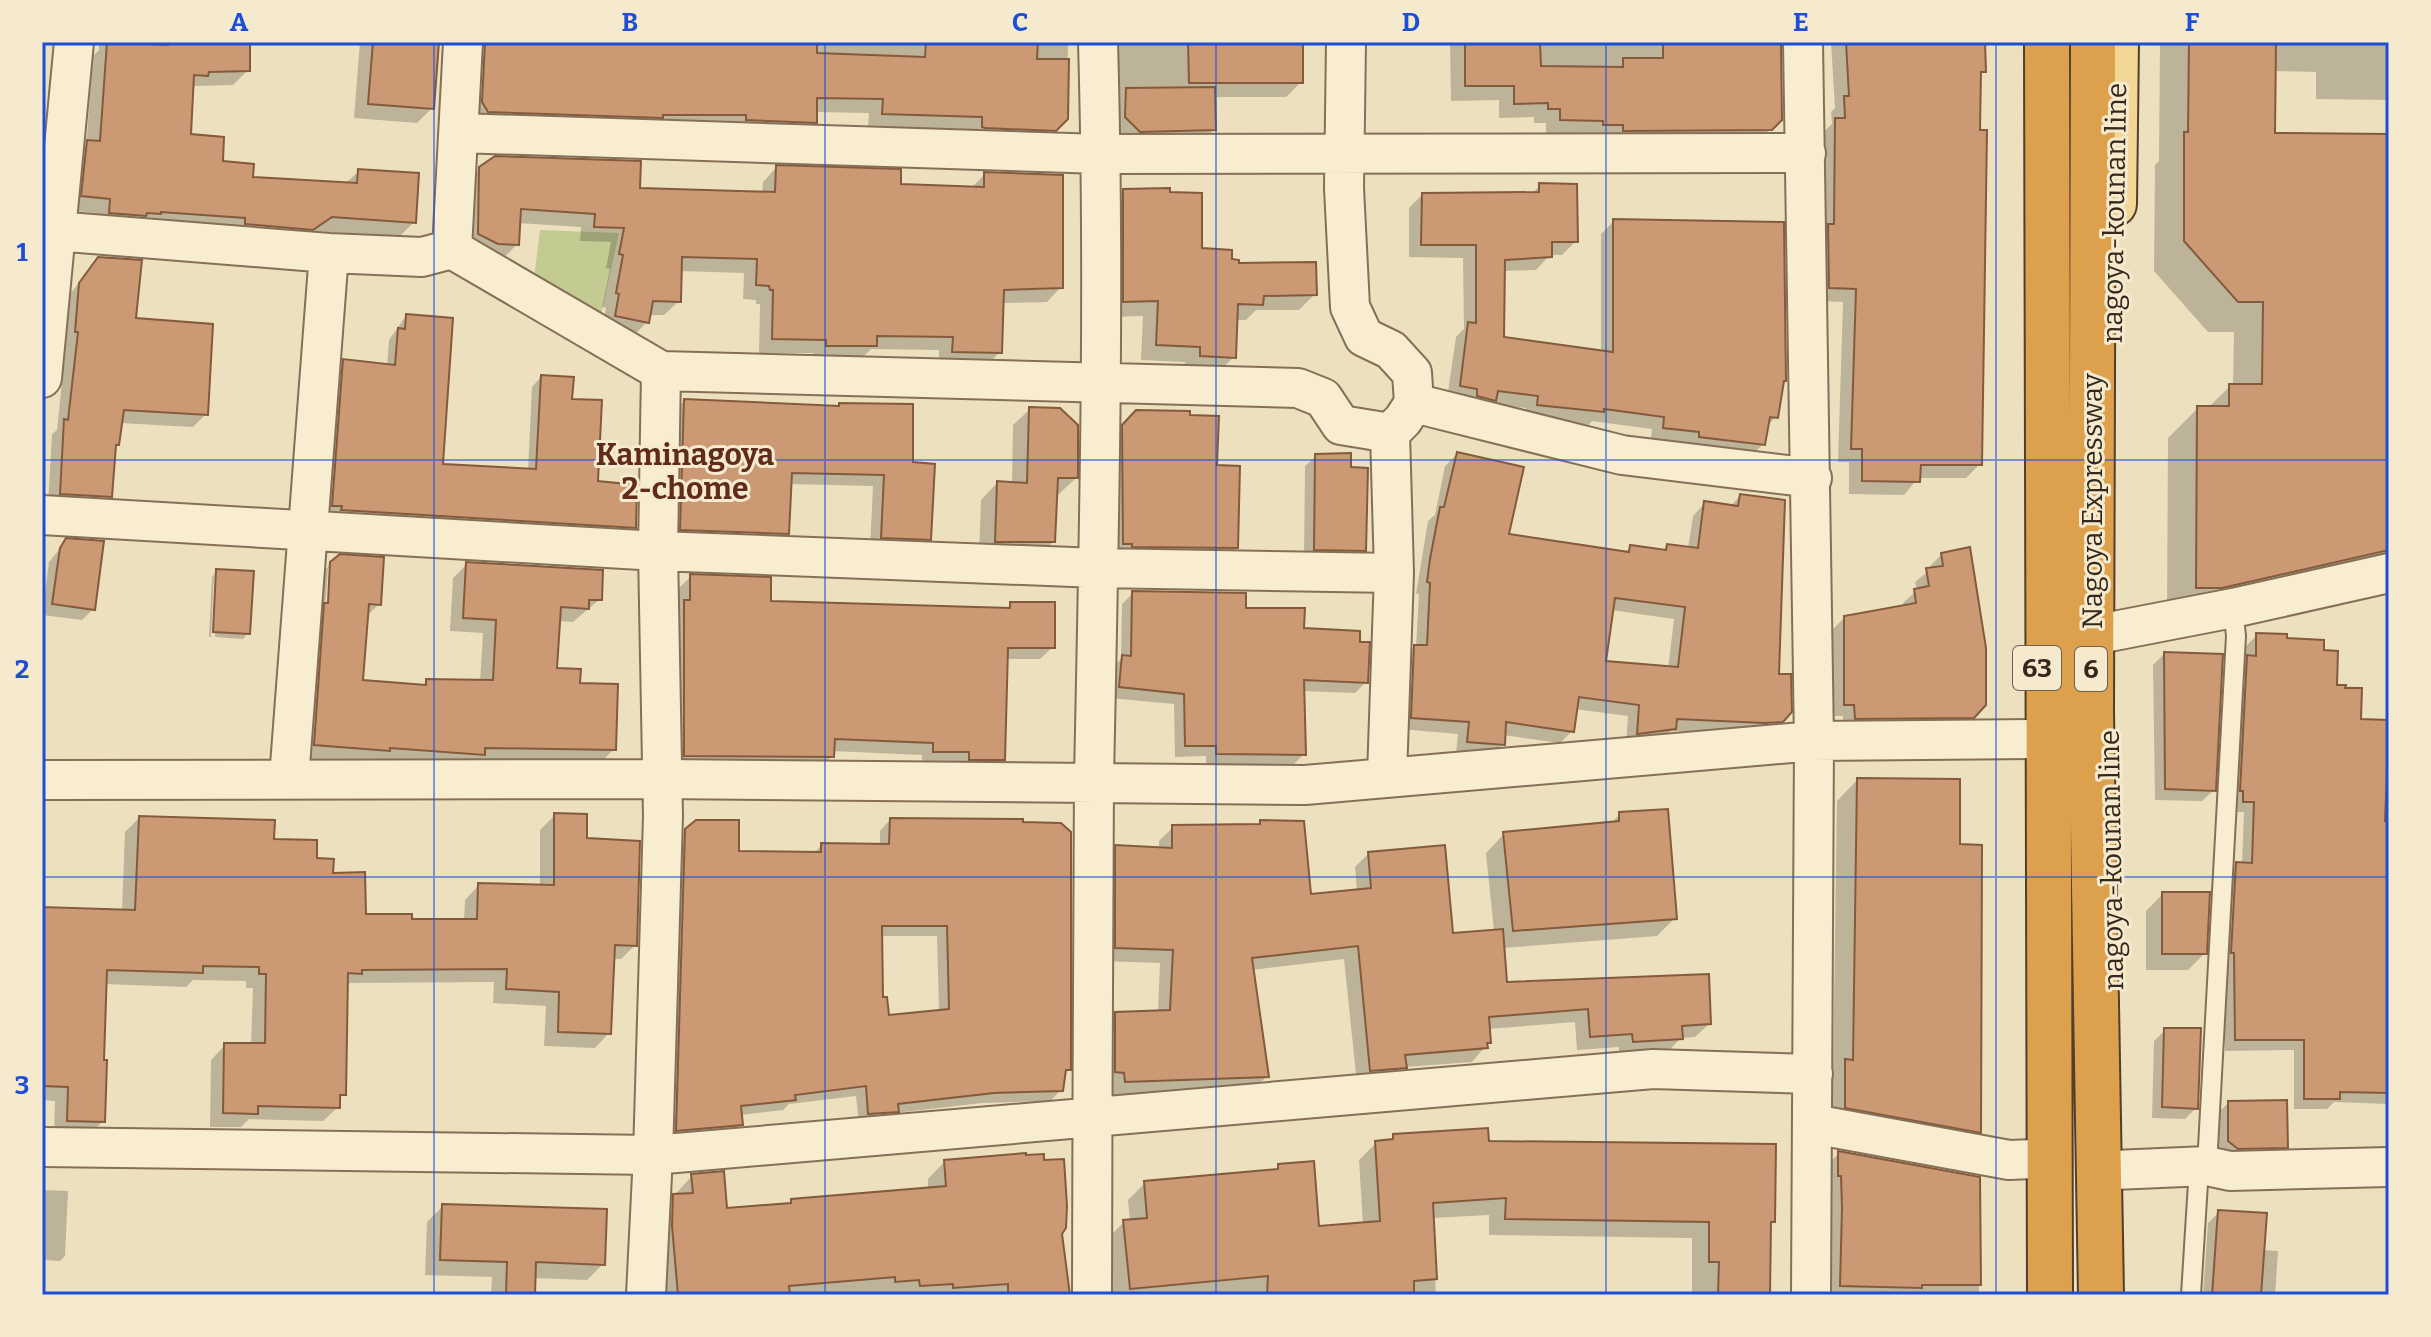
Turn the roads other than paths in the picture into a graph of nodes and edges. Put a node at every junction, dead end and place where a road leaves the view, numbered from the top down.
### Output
1 (74, 42) edge
2 (463, 42) edge
3 (1098, 42) edge
4 (1346, 42) edge
5 (1803, 42) edge
6 (2038, 42) edge
7 (2047, 42) edge
8 (2093, 42) edge
9 (2116, 42) edge
10 (459, 133) junction
11 (1345, 153) junction
12 (1806, 153) junction
13 (1101, 154) junction
14 (50, 230) edge
15 (452, 249) junction
16 (329, 253) junction
17 (661, 371) junction
18 (42, 378) edge
19 (1100, 383) junction
20 (1414, 403) junction
21 (1390, 433) junction
22 (1812, 478) junction
23 (42, 515) edge
24 (307, 529) junction
25 (658, 551) junction
26 (1098, 568) junction
27 (1394, 573) junction
28 (2389, 573) edge
29 (2233, 608) junction
30 (2109, 632) junction
31 (2037, 739) junction
32 (1814, 741) junction
33 (1387, 776) junction
34 (289, 779) junction
35 (660, 779) junction
36 (42, 780) edge
37 (1094, 784) junction
38 (1813, 1074) junction
39 (1093, 1115) junction
40 (1813, 1124) junction
41 (42, 1147) edge
42 (653, 1155) junction
43 (2037, 1159) junction
44 (2203, 1167) junction
45 (2389, 1167) edge
46 (2114, 1170) junction
47 (646, 1295) edge
48 (1092, 1295) edge
49 (1811, 1295) edge
50 (2037, 1295) edge
51 (2050, 1295) edge
52 (2101, 1295) edge
53 (2116, 1295) edge
54 (2191, 1295) edge

1 - 14 street
2 - 10 street
3 - 13 street
4 - 11 street
5 - 12 street
6 - 31 main road, 63
7 - 51 highway, Nagoya Expressway / 6
8 - 52 highway, Nagoya Expressway / 6
9 - 30 main road, nagoya-kounan line
10 - 13 street
10 - 15 street
11 - 12 street
11 - 13 street
11 - 20 street
12 - 22 street
13 - 19 street
14 - 16 street
14 - 18 street
15 - 16 street
15 - 17 street
16 - 24 street
17 - 19 street
17 - 25 street
19 - 21 street
19 - 26 street
20 - 21 street
20 - 22 street
21 - 27 street
22 - 32 street
23 - 24 street
24 - 25 street
24 - 34 street
25 - 26 street
25 - 35 street
26 - 27 street
26 - 37 street
27 - 33 street
28 - 29 street
29 - 30 street
29 - 44 lane
30 - 46 main road, nagoya-kounan line
31 - 32 street
31 - 43 main road, 63
32 - 33 street
32 - 38 street
33 - 37 street
34 - 35 street
34 - 36 street
35 - 37 street
35 - 42 street
37 - 39 street
38 - 39 street
38 - 40 street
39 - 42 street
39 - 48 street
40 - 43 street
40 - 49 street
41 - 42 street
42 - 47 street
43 - 50 main road, 63
44 - 45 street
44 - 46 street
44 - 54 lane
46 - 53 main road, nagoya-kounan line

